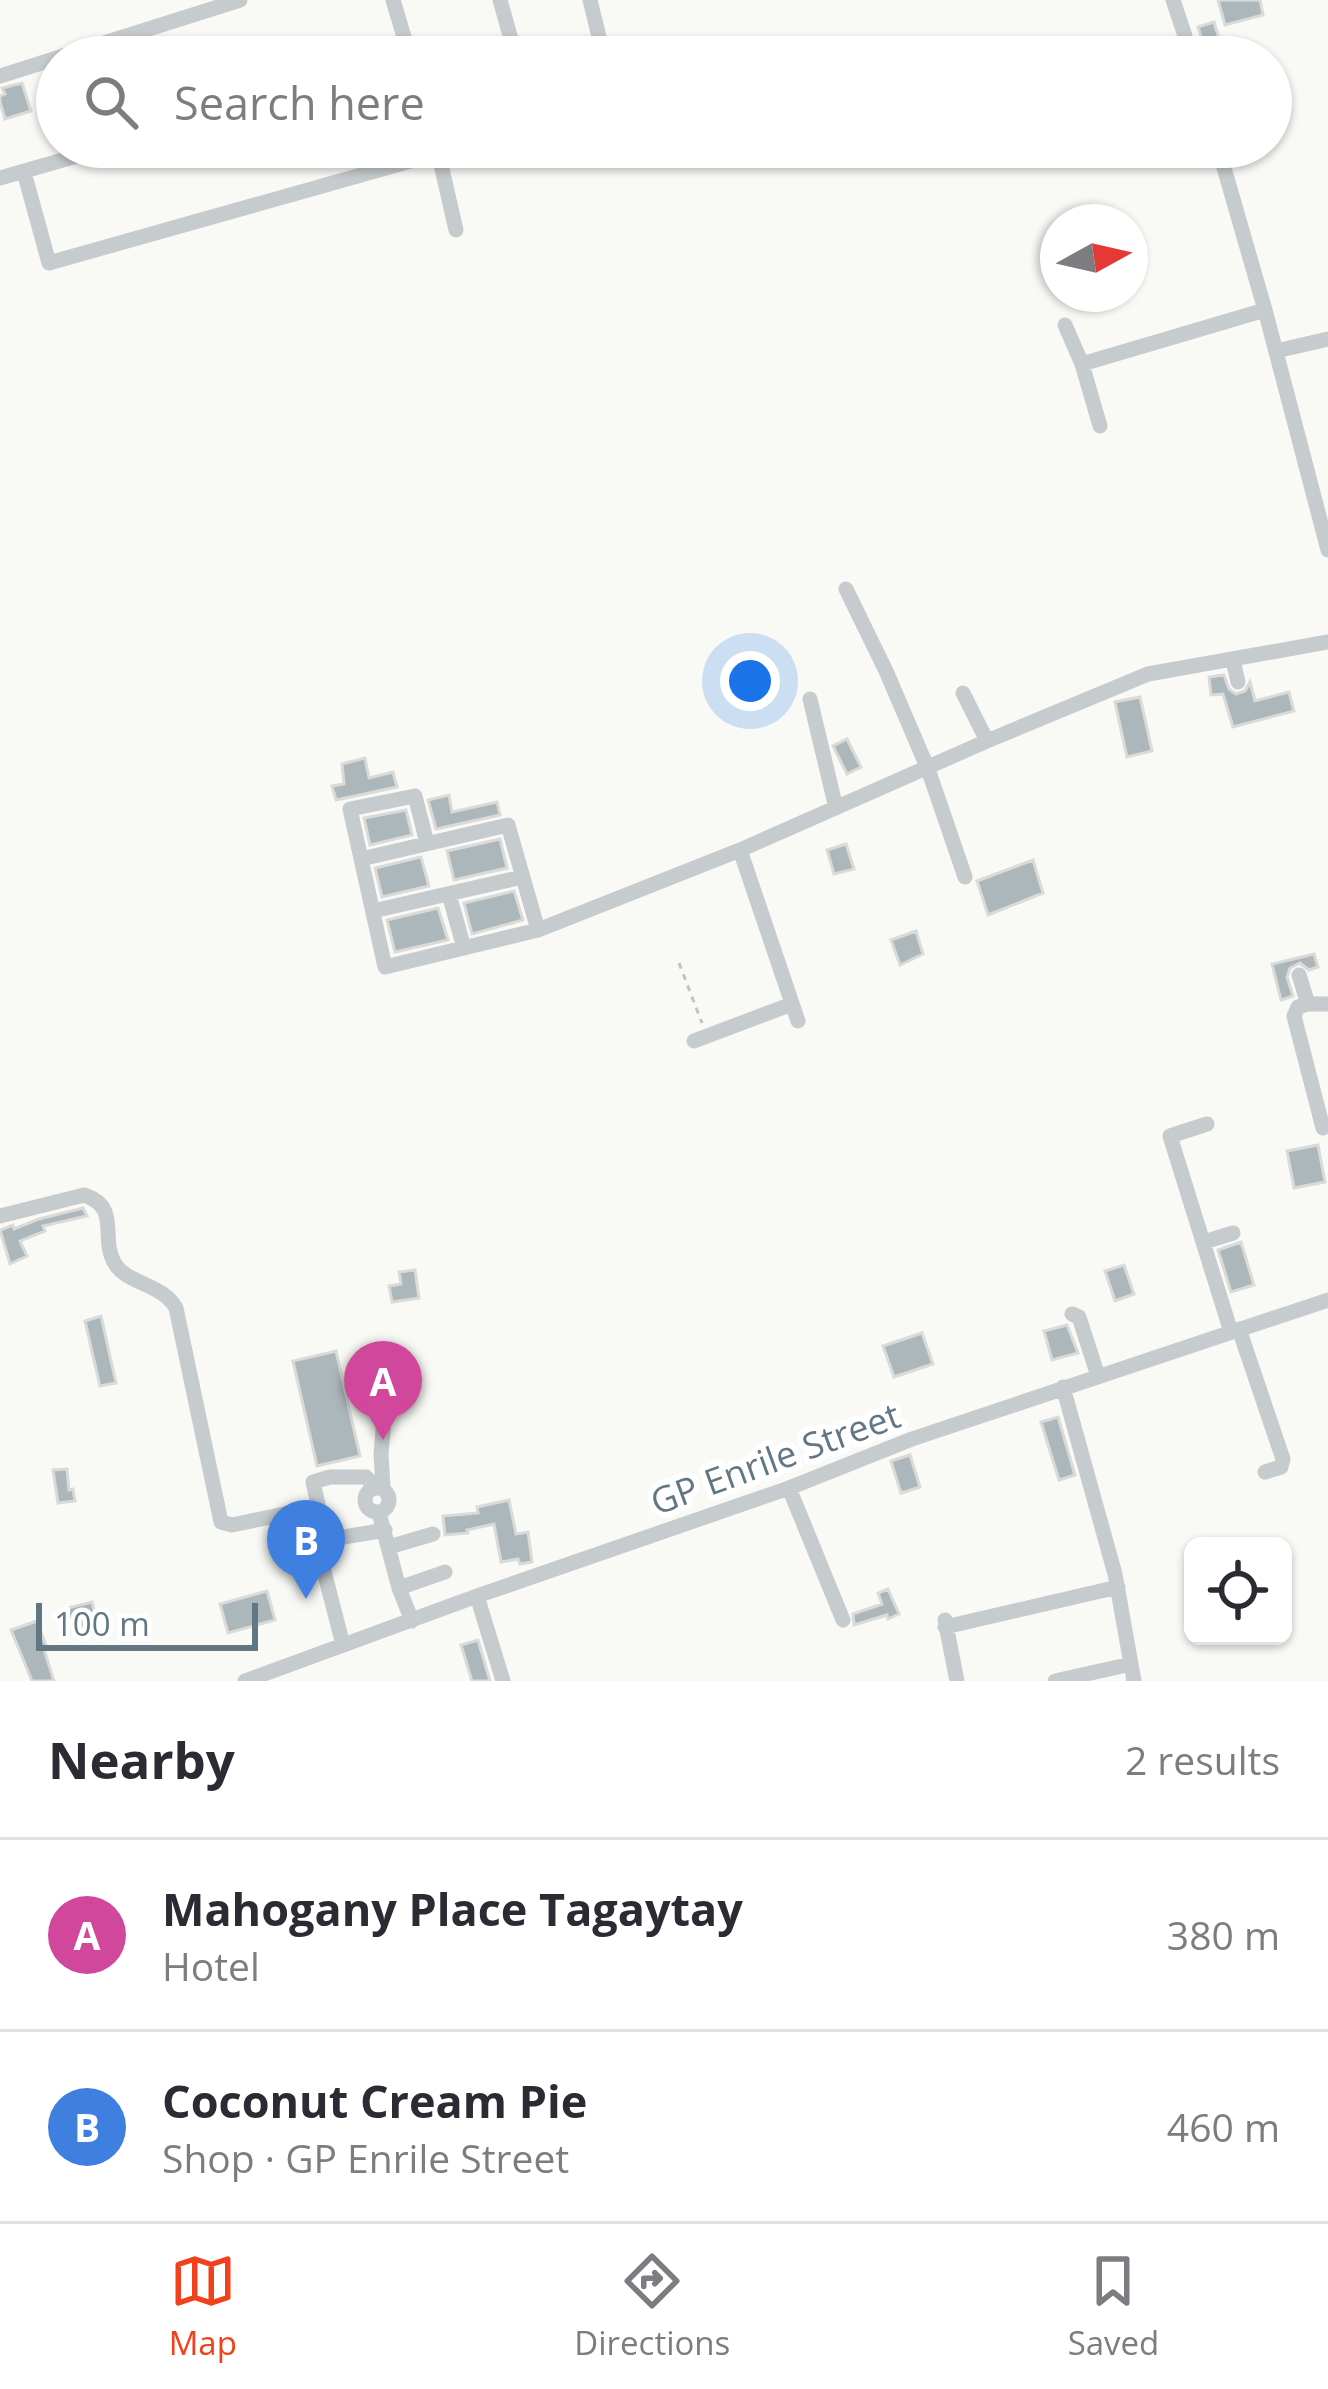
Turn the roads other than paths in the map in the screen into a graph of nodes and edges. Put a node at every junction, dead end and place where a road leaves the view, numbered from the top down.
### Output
1 (240, 0) edge
2 (393, 0) edge
3 (500, 0) edge
4 (590, 0) edge
5 (1173, 0) edge
6 (125, 36) edge
7 (403, 36) edge
8 (510, 36) edge
9 (599, 36) edge
10 (1185, 36) edge
11 (36, 64) edge
12 (0, 76) edge
13 (37, 168) edge
14 (376, 168) edge
15 (442, 168) edge
16 (1224, 168) edge
17 (24, 172) junction
18 (0, 178) edge
19 (456, 230) dead end
20 (1265, 310) junction
21 (1065, 326) dead end
22 (1328, 339) edge
23 (1276, 351) junction
24 (1082, 364) junction
25 (1100, 426) dead end
26 (1328, 550) edge
27 (846, 589) dead end
28 (1328, 642) edge
29 (1233, 660) junction
30 (1238, 682) dead end
31 (963, 693) dead end
32 (810, 699) dead end
33 (986, 741) junction
34 (928, 769) junction
35 (836, 808) junction
36 (427, 843) junction
37 (740, 850) junction
38 (362, 859) junction
39 (522, 877) junction
40 (965, 877) dead end
41 (449, 894) junction
42 (373, 911) junction
43 (538, 930) junction
44 (464, 948) junction
45 (1299, 975) dead end
46 (792, 1004) junction
47 (1308, 1004) junction
48 (1328, 1004) edge
49 (798, 1021) dead end
50 (700, 1039) road end
51 (1207, 1124) dead end
52 (1323, 1129) dead end
53 (0, 1216) edge
54 (1233, 1233) dead end
55 (1204, 1242) junction
56 (1328, 1300) edge
57 (1072, 1314) dead end
58 (1235, 1330) junction
59 (379, 1360) dead end
60 (1098, 1376) junction
61 (1063, 1387) junction
62 (1265, 1472) dead end
63 (379, 1488) junction
64 (789, 1488) junction
65 (433, 1534) dead end
66 (387, 1539) junction
67 (445, 1572) dead end
68 (1118, 1587) junction
69 (399, 1588) junction
70 (477, 1596) junction
71 (844, 1619) dead end
72 (412, 1621) junction
73 (343, 1645) junction
74 (1133, 1672) edge
75 (252, 1680) edge
76 (503, 1681) edge
77 (957, 1681) edge
78 (1055, 1681) edge

1 - 6 street
2 - 7 street
3 - 8 street
4 - 9 street
5 - 10 street
11 - 12 street
13 - 17 street
14 - 17 street
15 - 19 street
16 - 20 street
17 - 18 street
20 - 23 street
20 - 24 street
21 - 24 street
22 - 23 street
23 - 26 street
24 - 25 street
27 - 34 street
28 - 29 street
29 - 30 street
29 - 33 street
31 - 33 street
32 - 35 street
33 - 34 street
34 - 35 street
34 - 40 street
35 - 37 street
36 - 38 street
36 - 38 street
36 - 39 street
37 - 43 street
37 - 46 street
38 - 42 street
39 - 41 street
39 - 43 street
41 - 42 street
41 - 44 street
42 - 44 street
43 - 44 street
45 - 47 street
46 - 49 street
46 - 50 street
47 - 48 street
47 - 52 street
51 - 55 street
53 - 73 street
54 - 55 street
55 - 58 street
56 - 58 street, GP Enrile Street
57 - 60 street
58 - 60 street, GP Enrile Street
58 - 62 street
59 - 63 street
60 - 61 street, GP Enrile Street
61 - 64 street, GP Enrile Street
61 - 68 street
63 - 66 street
63 - 66 street
64 - 70 street, GP Enrile Street
64 - 71 street
65 - 66 street
66 - 69 street
67 - 69 street
68 - 74 street
68 - 77 street
69 - 72 street
70 - 72 street, GP Enrile Street
70 - 76 street
72 - 73 street, GP Enrile Street
73 - 75 street, GP Enrile Street
74 - 78 street

